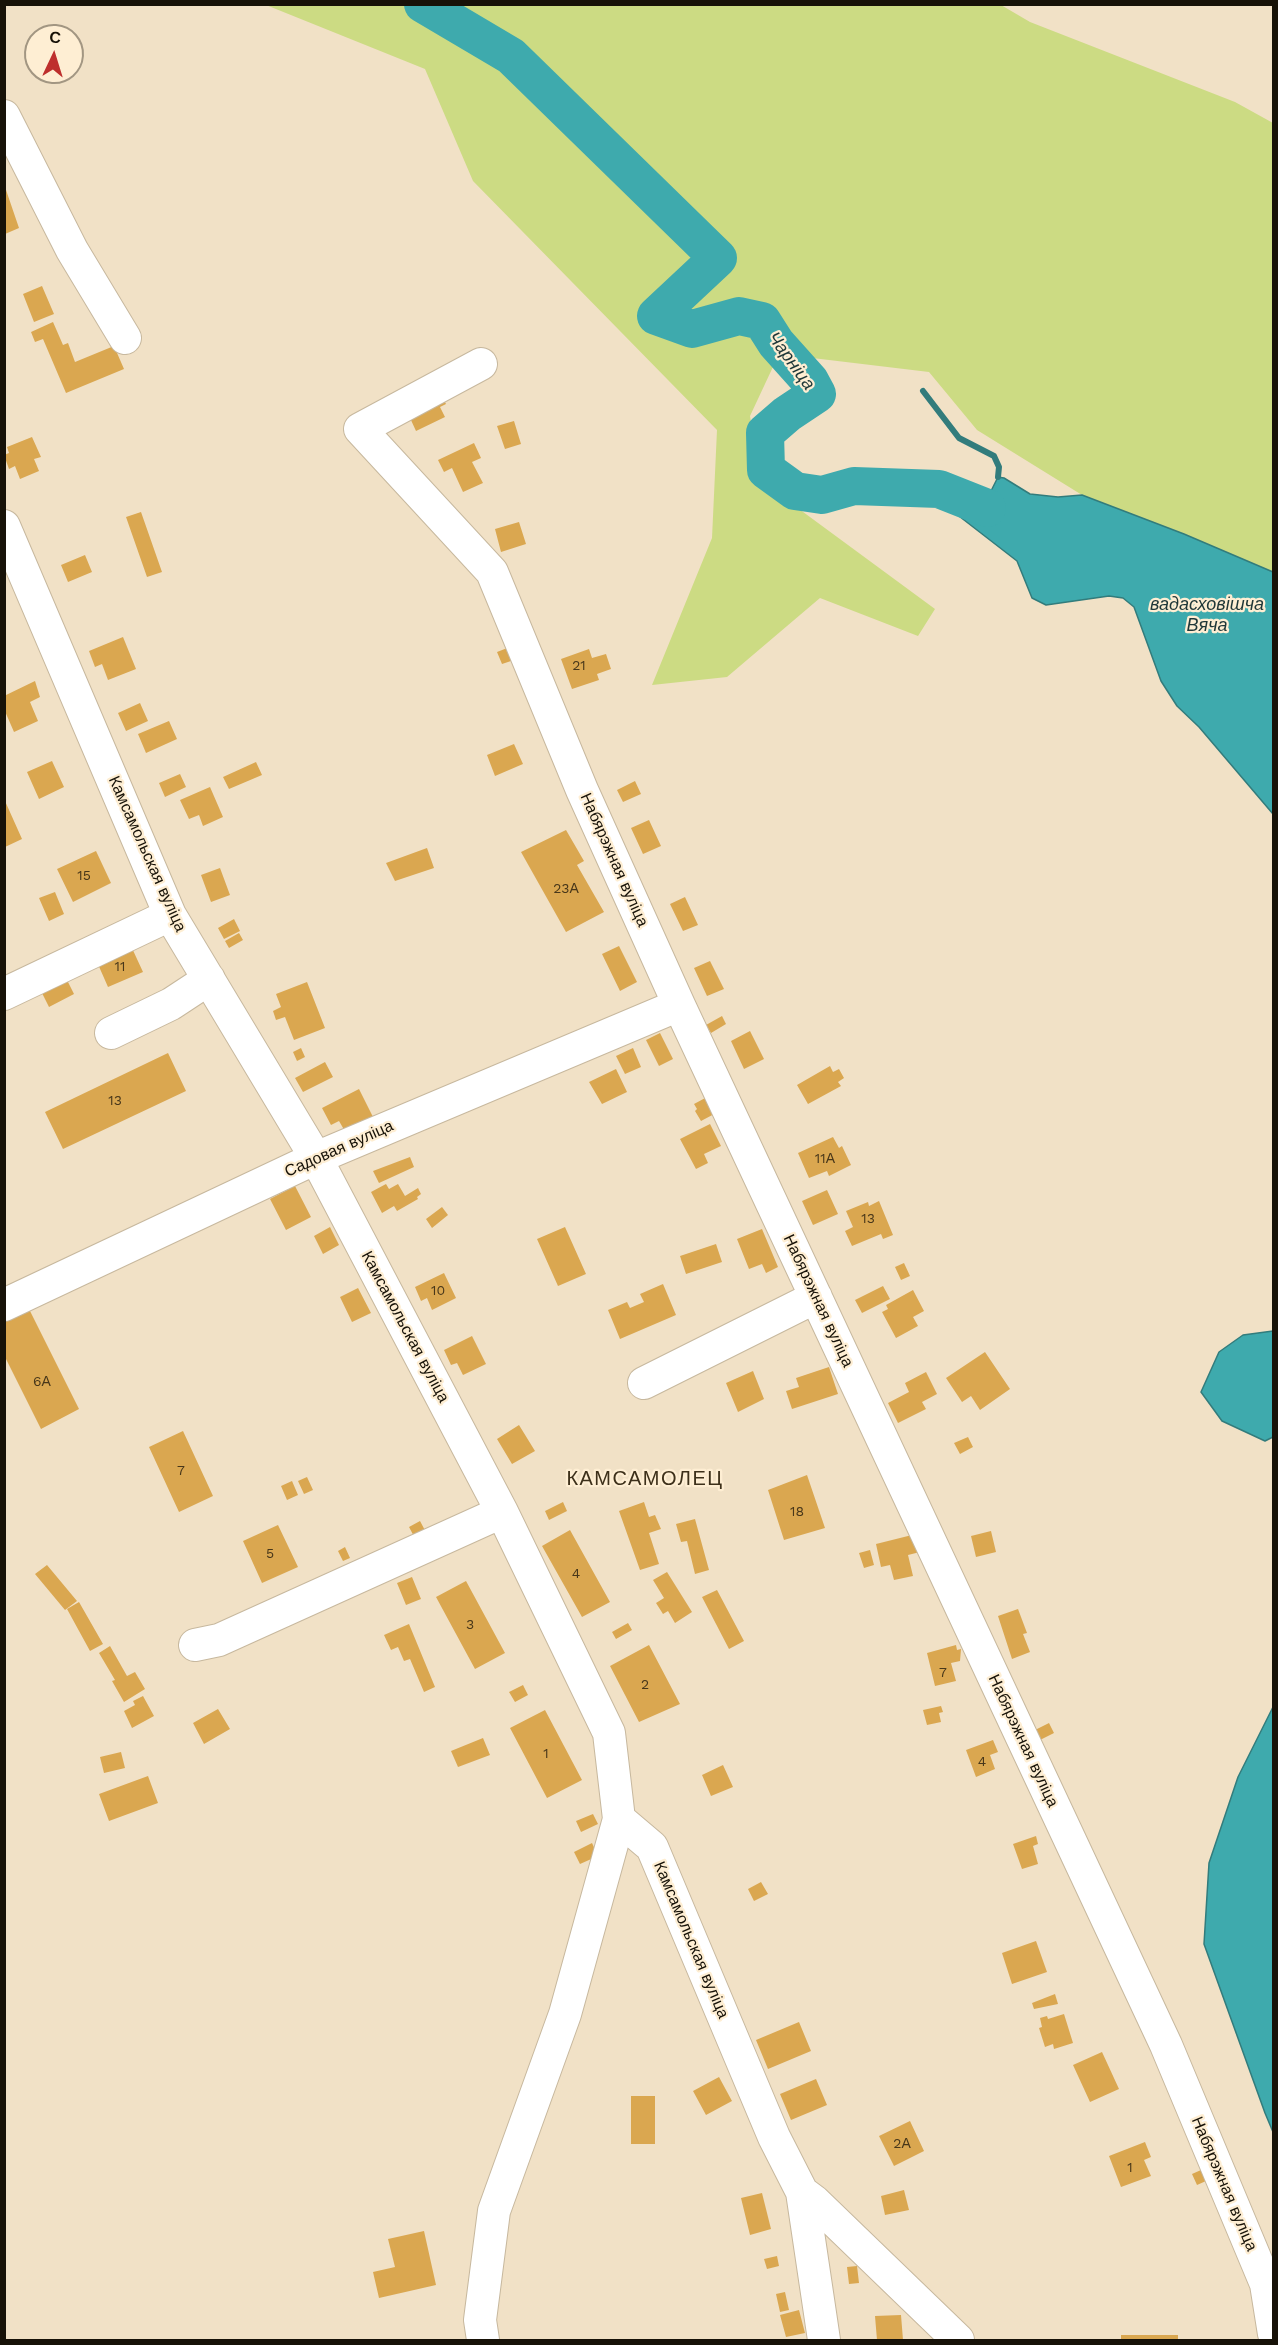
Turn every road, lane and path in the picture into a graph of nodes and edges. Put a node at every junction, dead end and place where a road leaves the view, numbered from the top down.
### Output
1 (4, 116) edge
2 (125, 338) dead end
3 (481, 364) dead end
4 (4, 526) edge
5 (170, 915) junction
6 (209, 979) junction
7 (4, 994) edge
8 (679, 1005) junction
9 (111, 1033) dead end
10 (316, 1158) junction
11 (816, 1297) junction
12 (4, 1305) edge
13 (644, 1383) dead end
14 (502, 1512) junction
15 (195, 1645) dead end
16 (619, 1818) junction
17 (802, 2192) junction
18 (1274, 2334) edge
19 (483, 2340) edge
20 (824, 2340) edge
21 (958, 2340) edge

1 - 2 street
3 - 8 street, Набярэжная вуліца
4 - 5 street, Камсамольская вуліца
5 - 6 street, Камсамольская вуліца
5 - 7 street
6 - 9 street
6 - 10 street, Камсамольская вуліца
8 - 10 street, Садовая вуліца
8 - 11 street, Набярэжная вуліца
10 - 12 street, Садовая вуліца
10 - 14 street, Камсамольская вуліца
11 - 13 street
11 - 18 street, Набярэжная вуліца
14 - 15 street
14 - 16 street, Камсамольская вуліца
16 - 17 street, Камсамольская вуліца
16 - 19 street
17 - 20 street
17 - 21 street

